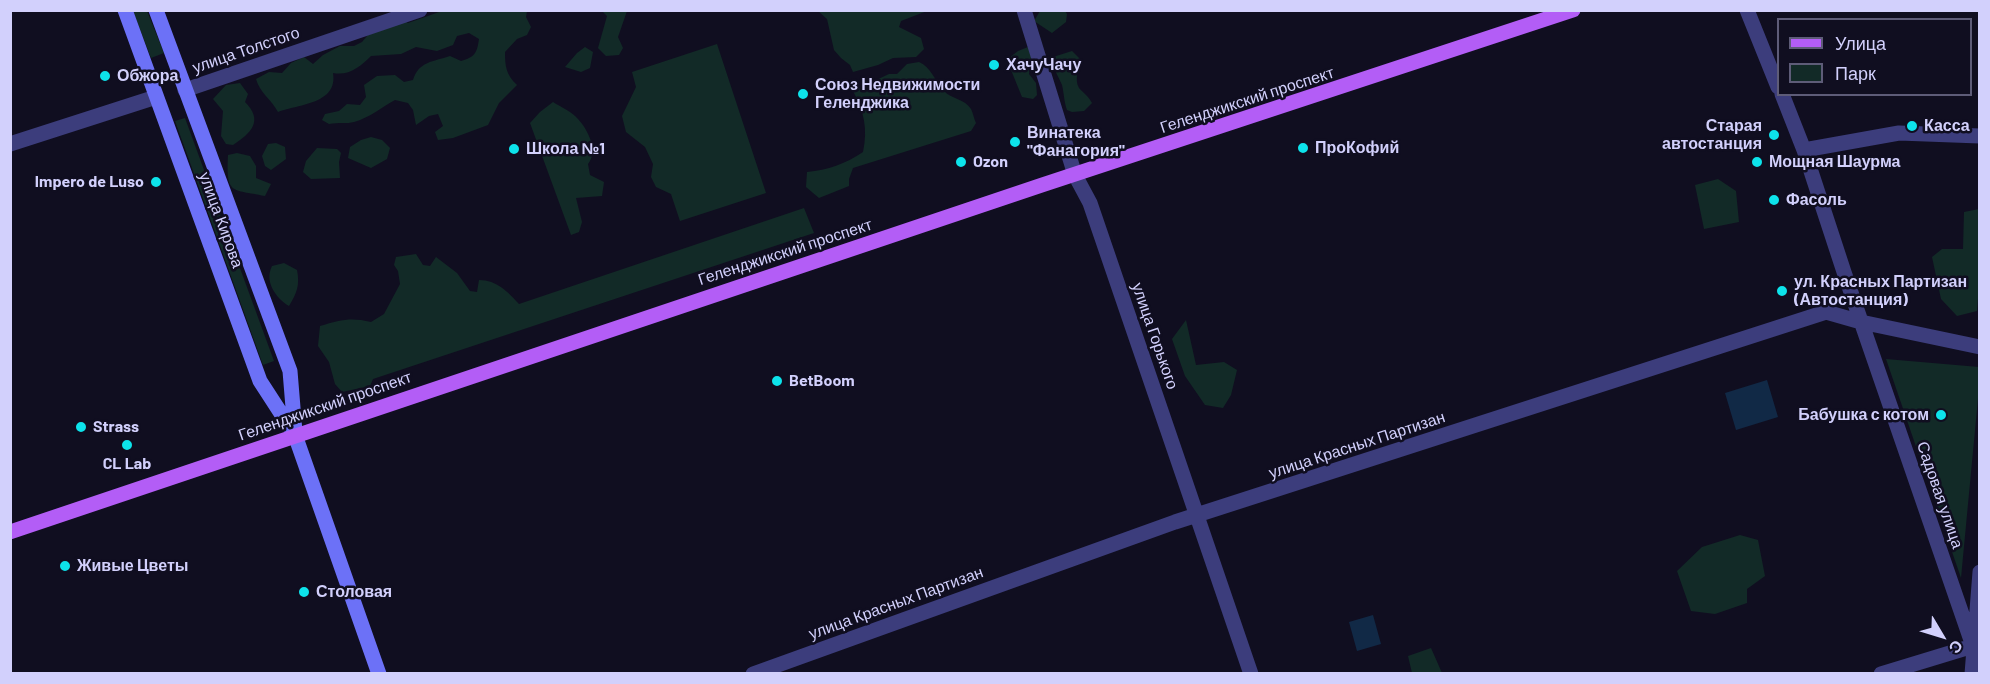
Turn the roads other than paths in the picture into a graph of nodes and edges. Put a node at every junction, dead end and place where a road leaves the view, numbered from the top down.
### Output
1 (125, 10) edge
2 (156, 10) edge
3 (420, 10) edge
4 (1024, 10) edge
5 (1573, 10) edge
6 (1747, 10) edge
7 (1777, 82) edge
8 (185, 90) junction
9 (1783, 96) edge
10 (156, 97) junction
11 (1980, 136) edge
12 (10, 144) edge
13 (1804, 150) junction
14 (1075, 175) junction
15 (1861, 322) junction
16 (1980, 347) edge
17 (296, 435) junction
18 (1198, 516) junction
19 (10, 532) edge
20 (1980, 572) edge
21 (1973, 645) junction
22 (380, 674) edge
23 (753, 674) edge
24 (1251, 674) edge
25 (1881, 674) edge
26 (1972, 674) edge

1 - 10 main road, улица Кирова
2 - 8 main road, улица Кирова
3 - 8 street, улица Толстого
4 - 14 street, улица Горького
5 - 14 main road, Геленджикский проспект
6 - 7 street
8 - 17 main road, улица Кирова
9 - 13 street, Садовая улица
10 - 12 street
10 - 17 main road, улица Кирова
11 - 13 street
13 - 15 street, Садовая улица
14 - 17 main road, Геленджикский проспект
14 - 18 street, улица Горького
15 - 16 street, улица Красных Партизан
15 - 18 street, улица Красных Партизан
15 - 21 street, Садовая улица
17 - 19 main road, Геленджикский проспект
17 - 22 main road, улица Кирова
18 - 23 street, улица Красных Партизан
18 - 24 street, улица Горького
20 - 21 street, Садовая улица
21 - 25 street
21 - 26 street, Садовая улица

